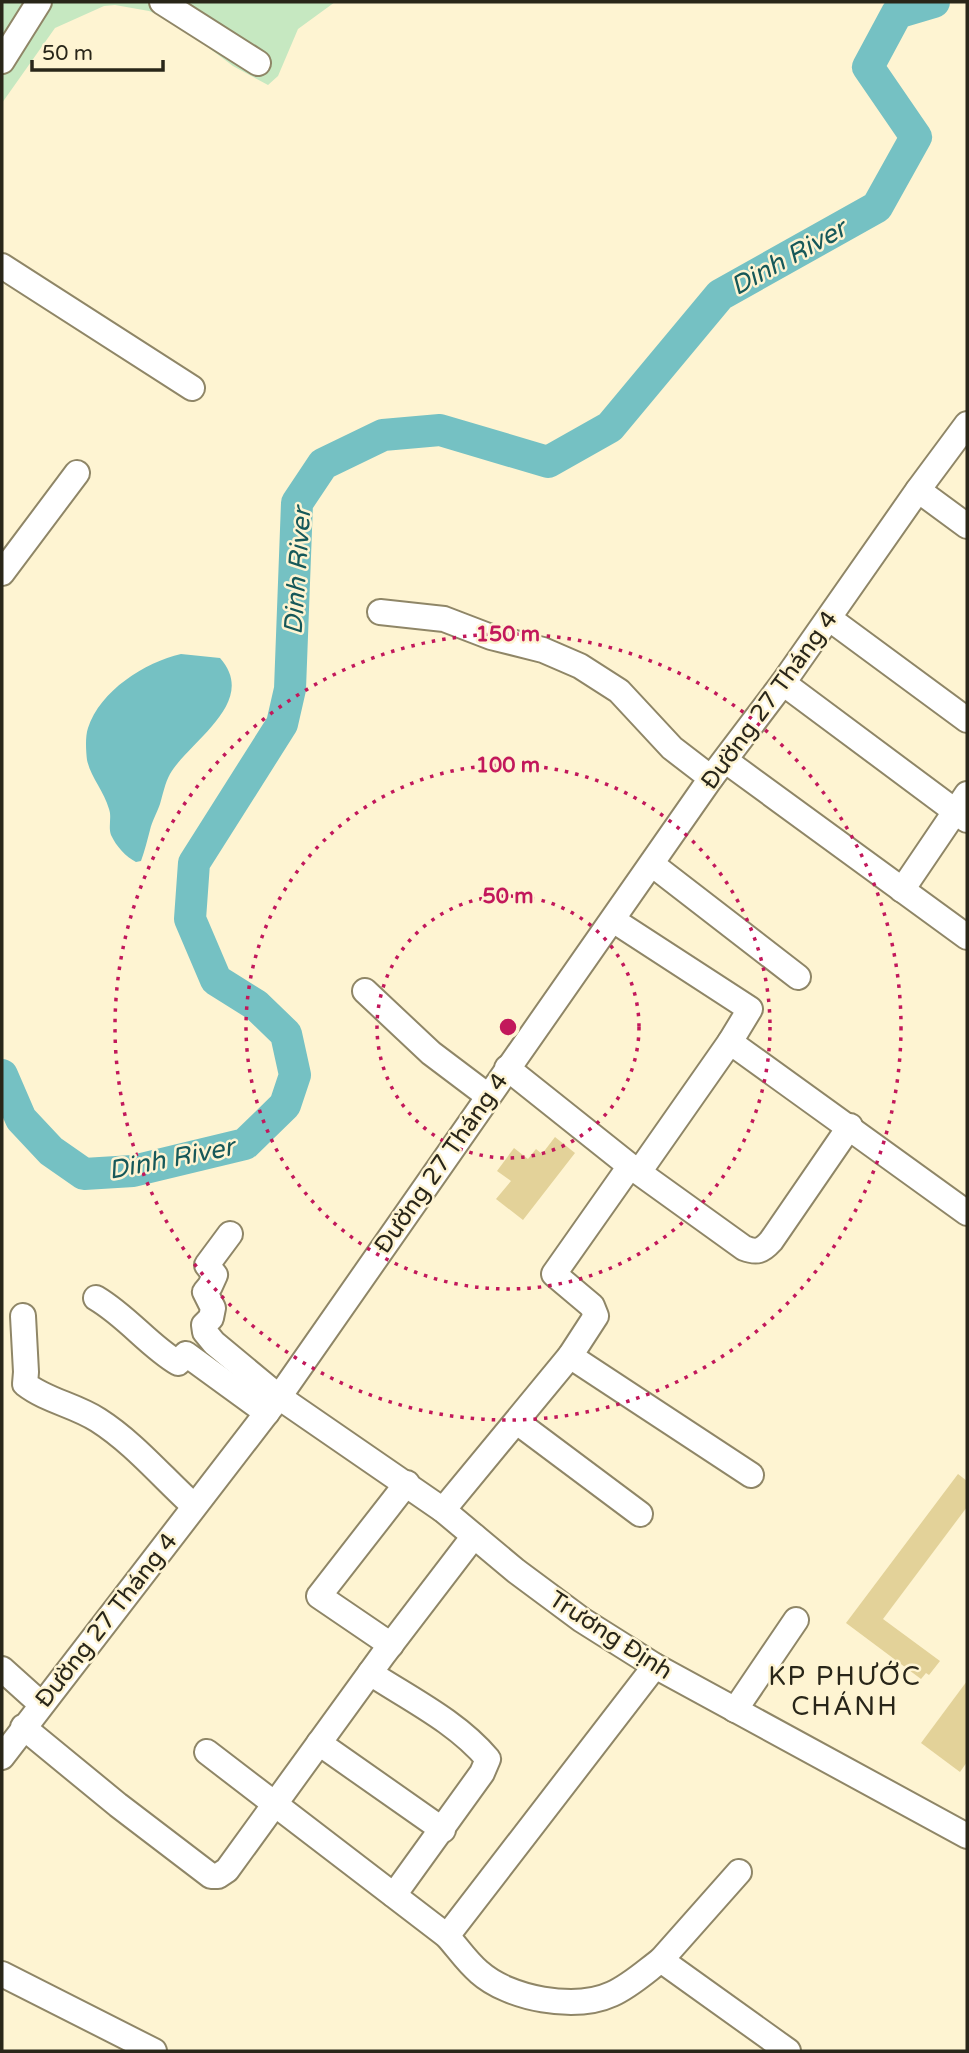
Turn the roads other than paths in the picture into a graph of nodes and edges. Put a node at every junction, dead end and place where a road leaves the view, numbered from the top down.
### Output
1 (39, 2) edge
2 (162, 2) edge
3 (2, 61) edge
4 (258, 64) dead end
5 (2, 265) edge
6 (192, 388) dead end
7 (967, 424) edge
8 (77, 473) dead end
9 (918, 490) junction
10 (967, 526) edge
11 (2, 573) edge
12 (380, 612) dead end
13 (830, 619) junction
14 (783, 683) junction
15 (967, 720) edge
16 (719, 769) junction
17 (963, 808) edge
18 (653, 865) junction
19 (902, 890) junction
20 (613, 920) junction
21 (967, 937) edge
22 (798, 977) dead end
23 (365, 992) dead end
24 (730, 1042) junction
25 (507, 1068) junction
26 (488, 1096) junction
27 (850, 1126) junction
28 (634, 1169) junction
29 (967, 1213) edge
30 (230, 1234) dead end
31 (96, 1298) dead end
32 (23, 1316) dead end
33 (570, 1356) junction
34 (273, 1405) junction
35 (517, 1422) junction
36 (751, 1475) dead end
37 (407, 1483) junction
38 (194, 1506) junction
39 (443, 1510) junction
40 (640, 1514) dead end
41 (474, 1536) junction
42 (796, 1620) dead end
43 (391, 1645) junction
44 (655, 1666) junction
45 (2, 1669) edge
46 (370, 1673) junction
47 (41, 1704) junction
48 (736, 1710) junction
49 (23, 1727) junction
50 (319, 1743) junction
51 (207, 1752) dead end
52 (2, 1757) edge
53 (275, 1804) junction
54 (443, 1830) junction
55 (967, 1836) edge
56 (739, 1872) dead end
57 (394, 1895) junction
58 (447, 1936) junction
59 (661, 1960) junction
60 (2, 1974) edge
61 (154, 2051) edge
62 (788, 2051) edge

1 - 3 street
2 - 4 street
5 - 6 street
7 - 9 street, Đường 27 Tháng 4
8 - 11 street
9 - 10 street
9 - 13 street, Đường 27 Tháng 4
12 - 16 street
13 - 14 street, Đường 27 Tháng 4
13 - 15 street
14 - 16 street, Đường 27 Tháng 4
14 - 17 street
16 - 18 street, Đường 27 Tháng 4
16 - 19 street
17 - 19 street
18 - 20 street, Đường 27 Tháng 4
18 - 22 street
19 - 21 street
20 - 24 street
20 - 25 street, Đường 27 Tháng 4
23 - 26 street
24 - 27 street
24 - 28 street
25 - 26 street, Đường 27 Tháng 4
25 - 28 street
26 - 34 street, Đường 27 Tháng 4
27 - 28 street
27 - 29 street
28 - 33 street
30 - 34 street
31 - 34 street
32 - 38 street
33 - 35 street
33 - 36 street
34 - 37 street, Trương Định
34 - 38 street, Đường 27 Tháng 4
35 - 39 street
35 - 40 street
37 - 39 street, Trương Định
37 - 43 street
38 - 47 street, Đường 27 Tháng 4
39 - 41 street, Trương Định
41 - 43 street
41 - 44 street, Trương Định
42 - 48 street
43 - 46 street
44 - 48 street, Trương Định
44 - 58 street
45 - 47 street
46 - 50 street
46 - 54 street
47 - 49 street, Đường 27 Tháng 4
48 - 55 street, Trương Định
49 - 52 street, Đường 27 Tháng 4
49 - 53 street
50 - 53 street
50 - 54 street
51 - 53 street
53 - 57 street
54 - 57 street
56 - 59 street
57 - 58 street
58 - 59 street
59 - 62 street
60 - 61 street

